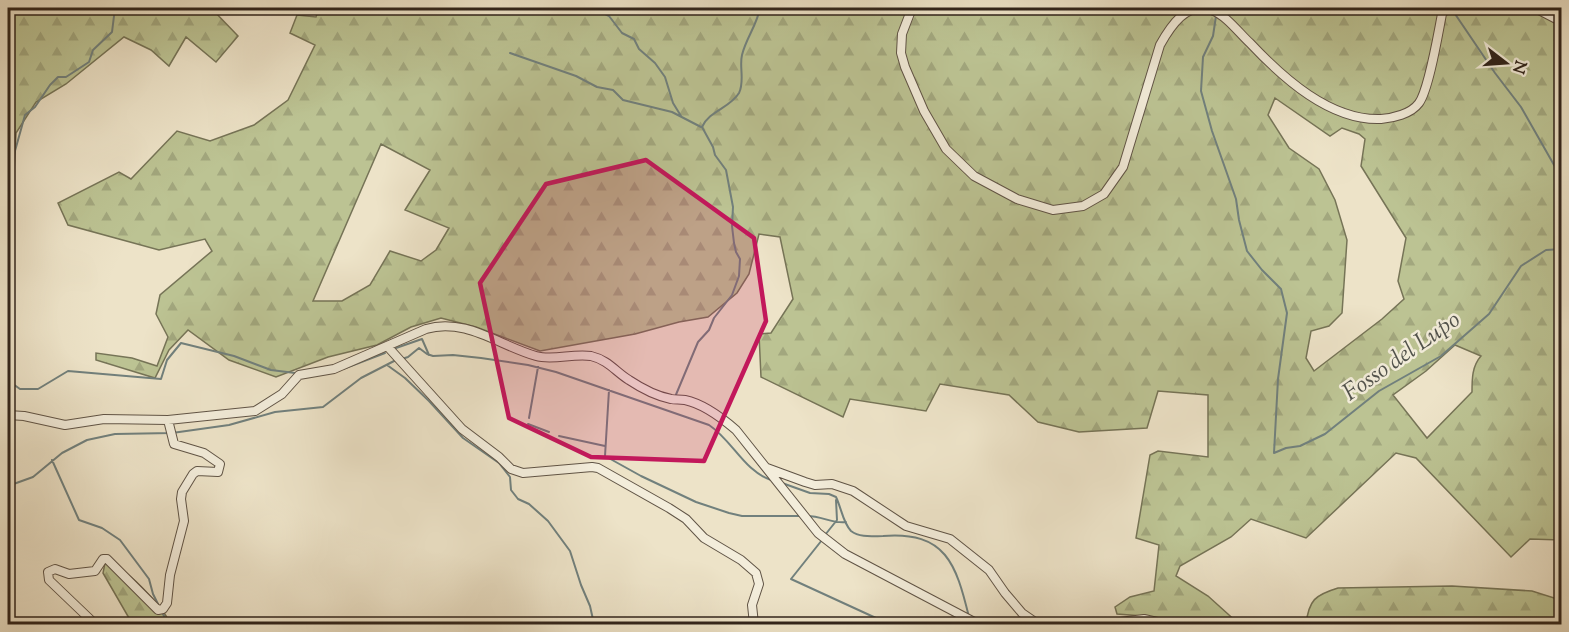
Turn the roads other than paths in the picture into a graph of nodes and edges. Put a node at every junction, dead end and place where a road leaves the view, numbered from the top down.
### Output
1 (912, 8) edge
2 (1447, 8) edge
3 (1534, 8) edge
4 (1562, 22) edge
5 (390, 350) junction
6 (8, 415) edge
7 (168, 422) junction
8 (768, 471) junction
9 (95, 624) edge
10 (754, 624) edge
11 (978, 624) edge
12 (1038, 624) edge
13 (1103, 624) edge
14 (1166, 624) edge

1 - 2 street
3 - 4 street
5 - 7 street
5 - 8 street
5 - 10 street
6 - 7 street
7 - 9 street
8 - 11 street
8 - 12 street
13 - 14 street

